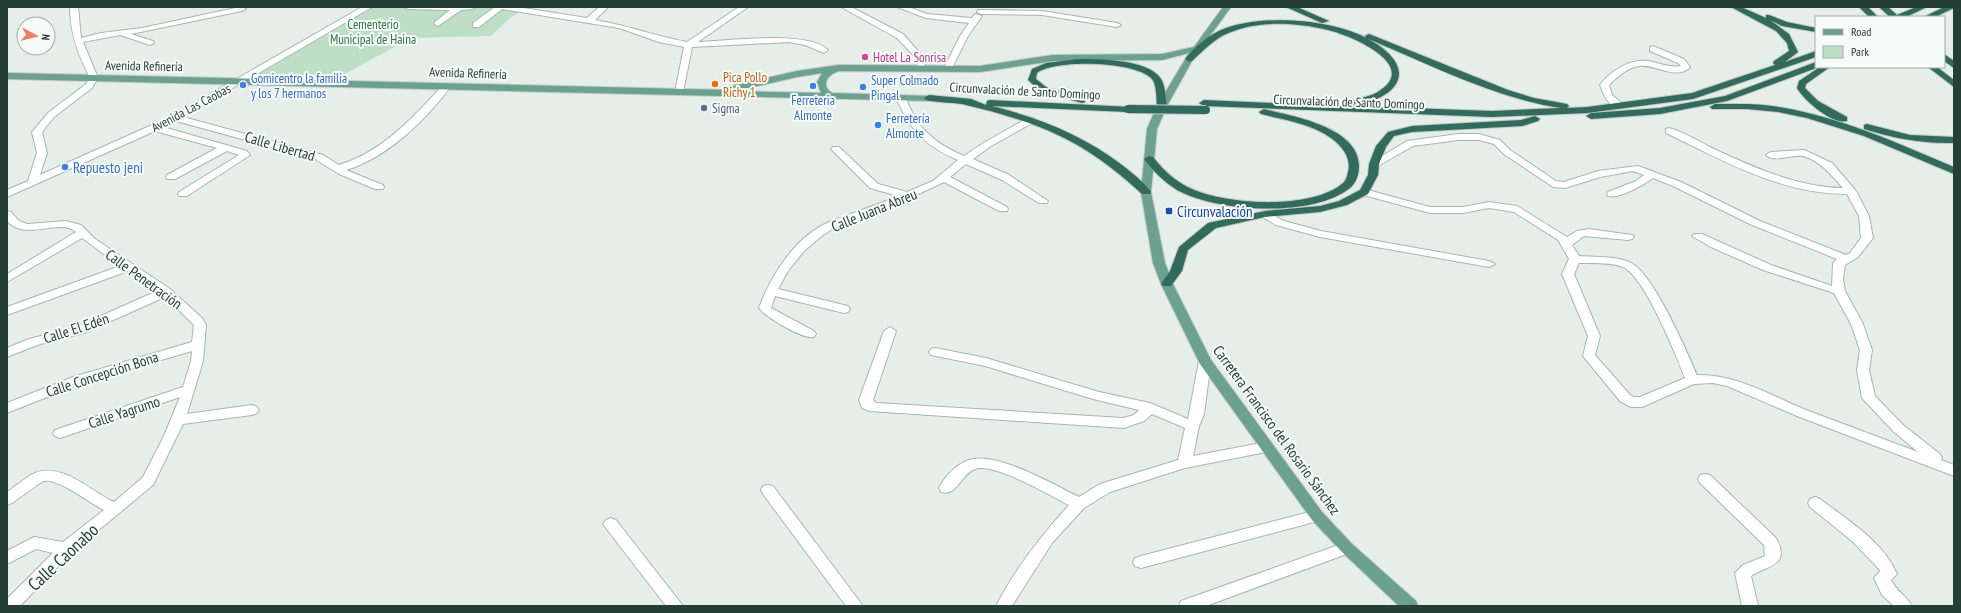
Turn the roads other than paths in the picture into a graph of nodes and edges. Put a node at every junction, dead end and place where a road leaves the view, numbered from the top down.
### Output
1 (74, 7) edge
2 (368, 7) edge
3 (408, 7) edge
4 (472, 7) edge
5 (501, 7) edge
6 (563, 7) edge
7 (604, 7) edge
8 (744, 7) edge
9 (845, 7) edge
10 (901, 7) edge
11 (1227, 7) edge
12 (1290, 7) edge
13 (1736, 7) edge
14 (1746, 7) edge
15 (1863, 7) edge
16 (1883, 7) edge
17 (1951, 7) edge
18 (458, 8) junction
19 (1070, 8) edge
20 (1919, 8) edge
21 (242, 9) dead end
22 (983, 10) edge
23 (550, 15) junction
24 (1873, 16) edge
25 (1894, 16) edge
26 (1902, 16) edge
27 (1930, 16) edge
28 (1070, 18) junction
29 (589, 21) junction
30 (974, 21) junction
31 (438, 24) dead end
32 (476, 25) dead end
33 (1117, 25) dead end
34 (1815, 30) edge
35 (120, 32) junction
36 (78, 41) junction
37 (150, 43) dead end
38 (688, 45) junction
39 (1653, 49) dead end
40 (824, 50) dead end
41 (1192, 54) junction
42 (1815, 54) edge
43 (1945, 58) edge
44 (1815, 65) edge
45 (1954, 65) edge
46 (839, 68) junction
47 (921, 68) junction
48 (948, 68) junction
49 (1824, 68) edge
50 (1933, 68) edge
51 (1757, 75) junction
52 (7, 76) edge
53 (94, 78) junction
54 (242, 80) junction
55 (1953, 84) edge
56 (447, 86) junction
57 (680, 92) junction
58 (716, 93) junction
59 (830, 96) junction
60 (901, 98) junction
61 (929, 98) junction
62 (1082, 100) junction
63 (964, 102) junction
64 (1128, 105) junction
65 (1619, 105) junction
66 (1162, 106) junction
67 (1278, 106) junction
68 (1205, 107) junction
69 (1660, 111) junction
70 (1264, 112) junction
71 (175, 118) junction
72 (1535, 119) junction
73 (1031, 120) junction
74 (156, 128) junction
75 (1669, 130) dead end
76 (1954, 140) edge
77 (225, 148) junction
78 (836, 149) dead end
79 (1771, 155) dead end
80 (1149, 159) junction
81 (964, 160) junction
82 (1374, 164) junction
83 (338, 169) junction
84 (1954, 171) edge
85 (1652, 174) junction
86 (171, 177) dead end
87 (944, 178) junction
88 (32, 184) junction
89 (379, 187) dead end
90 (1146, 192) junction
91 (1364, 192) junction
92 (1850, 192) junction
93 (7, 194) edge
94 (183, 194) dead end
95 (1612, 194) dead end
96 (908, 196) junction
97 (1043, 201) dead end
98 (1002, 209) dead end
99 (1265, 214) junction
100 (10, 221) edge
101 (82, 233) junction
102 (1698, 236) dead end
103 (1628, 237) dead end
104 (1565, 244) junction
105 (1575, 259) junction
106 (1846, 259) junction
107 (1489, 264) dead end
108 (129, 267) junction
109 (7, 279) edge
110 (1167, 284) junction
111 (771, 291) junction
112 (1839, 291) junction
113 (166, 292) junction
114 (844, 309) dead end
115 (7, 311) edge
116 (890, 331) dead end
117 (810, 334) dead end
118 (198, 345) junction
119 (935, 352) dead end
120 (7, 353) edge
121 (1205, 361) junction
122 (1692, 380) junction
123 (188, 390) junction
124 (7, 408) edge
125 (1150, 408) junction
126 (252, 410) dead end
127 (177, 420) junction
128 (1192, 426) junction
129 (60, 433) dead end
130 (1266, 447) junction
131 (1184, 464) junction
132 (1952, 470) edge
133 (1705, 479) dead end
134 (946, 488) dead end
135 (768, 490) dead end
136 (7, 499) edge
137 (1815, 503) dead end
138 (1079, 504) junction
139 (116, 509) junction
140 (1317, 516) junction
141 (611, 524) dead end
142 (1347, 548) junction
143 (66, 549) junction
144 (7, 558) edge
145 (1141, 562) dead end
146 (1206, 603) edge
147 (1411, 604) edge
148 (10, 606) edge
149 (675, 606) edge
150 (855, 606) edge
151 (1004, 606) edge
152 (1187, 606) edge
153 (1750, 606) edge
154 (1904, 606) edge

1 - 36 street
2 - 54 street, Avenida Las Caobas
3 - 18 street
4 - 18 street
5 - 23 street
5 - 32 street
6 - 23 street
7 - 29 street
8 - 38 street
9 - 47 street
10 - 30 street
11 - 41 main road, Carretera Francisco del Rosario Sánchez
12 - 65 highway
13 - 51 highway
14 - 34 highway
15 - 24 highway
16 - 25 highway
17 - 27 highway
18 - 31 street
19 - 28 street
20 - 26 highway
21 - 35 street
22 - 28 street
22 - 30 street
23 - 29 street
28 - 33 street
29 - 38 street
30 - 48 street
35 - 36 street
35 - 37 street
36 - 53 street
38 - 40 street
38 - 57 street
39 - 65 street
41 - 48 main road
41 - 66 main road, Carretera Francisco del Rosario Sánchez
41 - 67 highway
42 - 51 highway, Circunvalación de Santo Domingo
43 - 45 highway
44 - 69 highway, Circunvalación de Santo Domingo
46 - 47 main road
46 - 58 main road
46 - 59 main road
47 - 48 main road
49 - 76 highway
50 - 55 highway
51 - 65 highway, Circunvalación de Santo Domingo
52 - 53 main road, Avenida Refinería
53 - 54 main road, Avenida Refinería
53 - 88 street
54 - 56 main road, Avenida Refinería
54 - 71 street, Avenida Las Caobas
56 - 57 main road, Avenida Refinería
56 - 83 street
57 - 58 main road, Avenida Refinería
58 - 59 main road, Avenida Refinería
59 - 60 main road, Avenida Refinería
60 - 61 main road, Avenida Refinería
60 - 81 street
61 - 62 highway, Circunvalación de Santo Domingo
61 - 63 highway, Circunvalación de Santo Domingo
62 - 64 highway, Circunvalación de Santo Domingo
62 - 66 highway
63 - 64 highway, Circunvalación de Santo Domingo
63 - 73 highway
64 - 68 highway, Circunvalación de Santo Domingo, bridge
65 - 67 highway, Circunvalación de Santo Domingo
66 - 80 main road, Carretera Francisco del Rosario Sánchez
67 - 68 highway, Circunvalación de Santo Domingo
68 - 70 highway, Circunvalación de Santo Domingo
69 - 72 highway, Circunvalación de Santo Domingo
69 - 84 highway
70 - 72 highway, Circunvalación de Santo Domingo
70 - 80 highway
71 - 74 street, Avenida Las Caobas
71 - 83 street, Calle Libertad
72 - 82 highway
73 - 81 street, Calle Juana Abreu
73 - 90 highway
74 - 77 street
74 - 88 street, Avenida Las Caobas
75 - 92 street
77 - 86 street
77 - 94 street
78 - 96 street
79 - 92 street
80 - 90 main road, Carretera Francisco del Rosario Sánchez
81 - 87 street, Calle Juana Abreu
81 - 97 street
82 - 85 street
82 - 91 highway
83 - 89 street, Calle Libertad
85 - 95 street
85 - 106 street
87 - 96 street, Calle Juana Abreu
87 - 98 street
88 - 93 street, Avenida Las Caobas
90 - 110 main road, Carretera Francisco del Rosario Sánchez
91 - 99 highway
91 - 104 street
92 - 106 street
96 - 111 street, Calle Juana Abreu
99 - 107 street
99 - 110 highway
100 - 101 street, Calle Penetración
101 - 108 street, Calle Penetración
101 - 109 street
102 - 112 street
103 - 104 street
104 - 105 street
105 - 122 street
105 - 122 street
106 - 112 street
108 - 113 street, Calle Penetración
108 - 115 street
110 - 121 main road, Carretera Francisco del Rosario Sánchez
111 - 114 street
111 - 117 street, Calle Juana Abreu
112 - 132 street
113 - 118 street, Calle Penetración
113 - 120 street, Calle El Edén
116 - 125 street
118 - 123 street, Calle Penetración
118 - 124 street, Calle Concepción Bona
119 - 125 street
121 - 128 street
121 - 130 main road, Carretera Francisco del Rosario Sánchez
122 - 132 street
123 - 127 street, Calle Penetración
123 - 129 street, Calle Yagrumo
125 - 128 street
126 - 127 street
127 - 139 street, Calle Penetración
128 - 131 street
130 - 131 street
130 - 140 main road, Carretera Francisco del Rosario Sánchez
131 - 138 street
133 - 153 street
134 - 138 street
135 - 150 street
136 - 139 street
137 - 154 street
138 - 151 street
139 - 143 street, Calle Caonabo
140 - 142 main road, Carretera Francisco del Rosario Sánchez
140 - 145 street
141 - 149 street
142 - 146 street
142 - 147 main road, Carretera Francisco del Rosario Sánchez
143 - 144 street
143 - 148 street, Calle Caonabo
146 - 152 street

